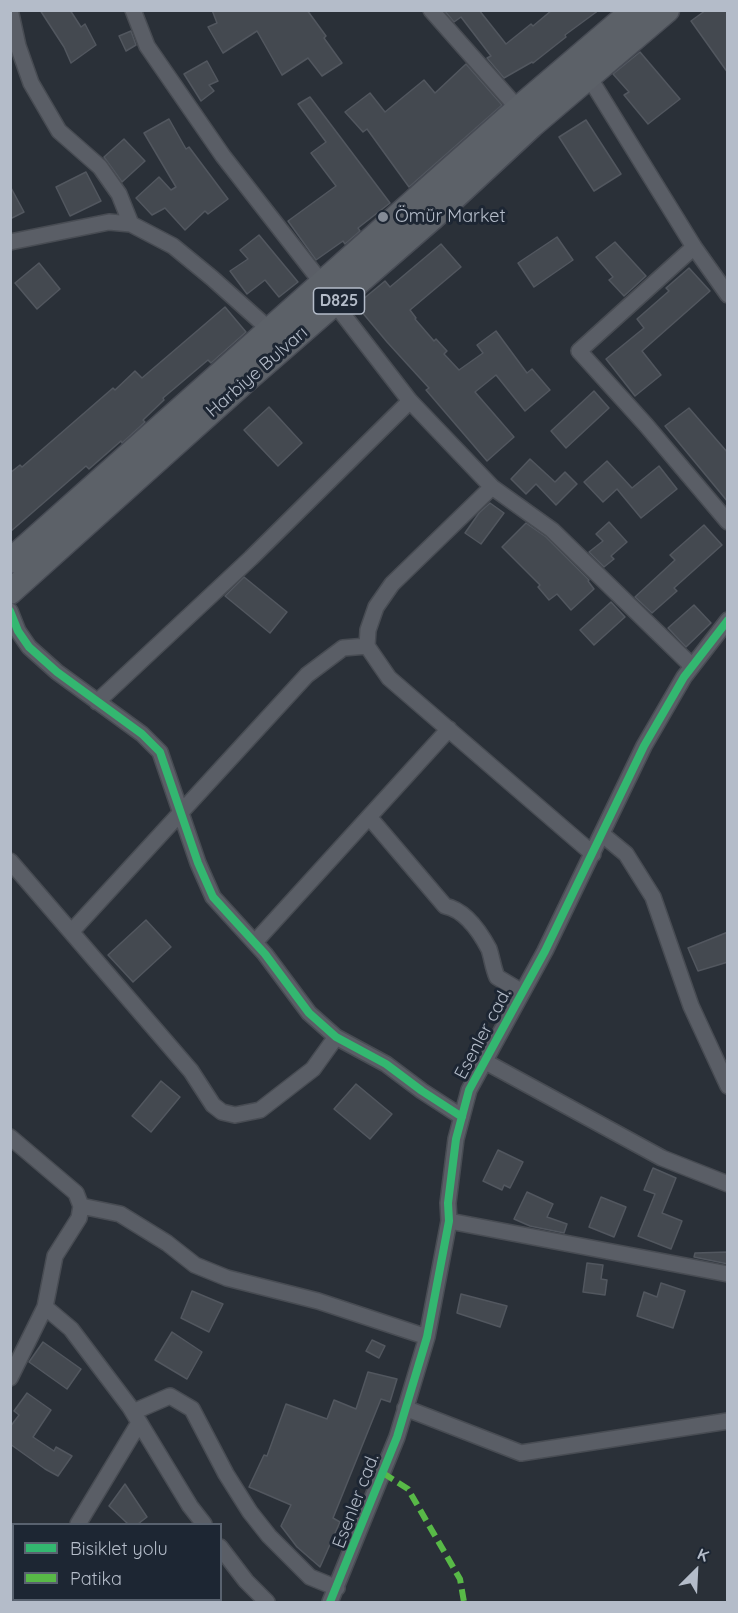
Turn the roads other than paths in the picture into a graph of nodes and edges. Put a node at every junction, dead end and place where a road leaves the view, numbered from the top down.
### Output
1 (14, 10) edge
2 (133, 10) edge
3 (431, 10) edge
4 (634, 10) edge
5 (667, 10) edge
6 (11, 14) edge
7 (583, 68) junction
8 (525, 117) junction
9 (131, 224) junction
10 (10, 242) edge
11 (694, 247) junction
12 (322, 283) junction
13 (728, 295) edge
14 (335, 304) junction
15 (270, 330) junction
16 (410, 400) junction
17 (492, 487) junction
18 (728, 522) edge
19 (10, 561) edge
20 (10, 592) edge
21 (10, 611) edge
22 (726, 626) edge
23 (367, 646) junction
24 (692, 666) junction
25 (97, 702) junction
26 (449, 729) junction
27 (180, 811) junction
28 (370, 818) junction
29 (603, 835) junction
30 (593, 854) junction
31 (10, 861) edge
32 (72, 931) junction
33 (255, 942) junction
34 (522, 992) junction
35 (336, 1037) junction
36 (484, 1061) junction
37 (728, 1086) edge
38 (462, 1117) junction
39 (10, 1137) edge
40 (728, 1184) edge
41 (81, 1206) junction
42 (449, 1221) junction
43 (728, 1274) edge
44 (45, 1307) junction
45 (427, 1337) junction
46 (10, 1378) edge
47 (405, 1408) junction
48 (136, 1417) junction
49 (728, 1421) edge
50 (79, 1523) edge
51 (203, 1523) edge
52 (222, 1550) edge
53 (334, 1595) edge
54 (267, 1602) edge

1 - 6 street
2 - 12 street
3 - 8 street
4 - 7 main road, Harbiye Bulvarı / D825
5 - 7 main road, Harbiye Bulvarı / D825
6 - 9 street
7 - 8 main road, Harbiye Bulvarı / D825
7 - 11 street
8 - 12 main road, Harbiye Bulvarı / D825
8 - 14 main road, Harbiye Bulvarı / D825
9 - 10 street
9 - 15 street
11 - 13 street
11 - 18 street
12 - 15 main road, Harbiye Bulvarı / D825
14 - 16 street
14 - 20 main road, Harbiye Bulvarı / D825
15 - 19 main road, Harbiye Bulvarı / D825
16 - 17 street
16 - 25 street
17 - 23 street
17 - 24 street
21 - 25 street
22 - 24 street, Esenler cad.
23 - 26 street
23 - 27 street
24 - 29 street, Esenler cad.
25 - 27 street
26 - 28 street
26 - 30 street
27 - 32 street
27 - 33 street
28 - 33 street
28 - 34 street
29 - 30 street, Esenler cad.
29 - 37 street
30 - 34 street, Esenler cad.
31 - 32 street
32 - 35 street
33 - 35 street
34 - 36 street, Esenler cad.
35 - 38 street
36 - 38 street, Esenler cad.
36 - 40 street
38 - 42 street, Esenler cad.
39 - 41 street
41 - 44 street
41 - 45 street
42 - 43 street
42 - 45 street, Esenler cad.
44 - 46 street
44 - 48 street
45 - 47 street, Esenler cad.
47 - 49 street
47 - 53 street, Esenler cad.
48 - 50 street
48 - 51 street
48 - 53 street
52 - 54 street

